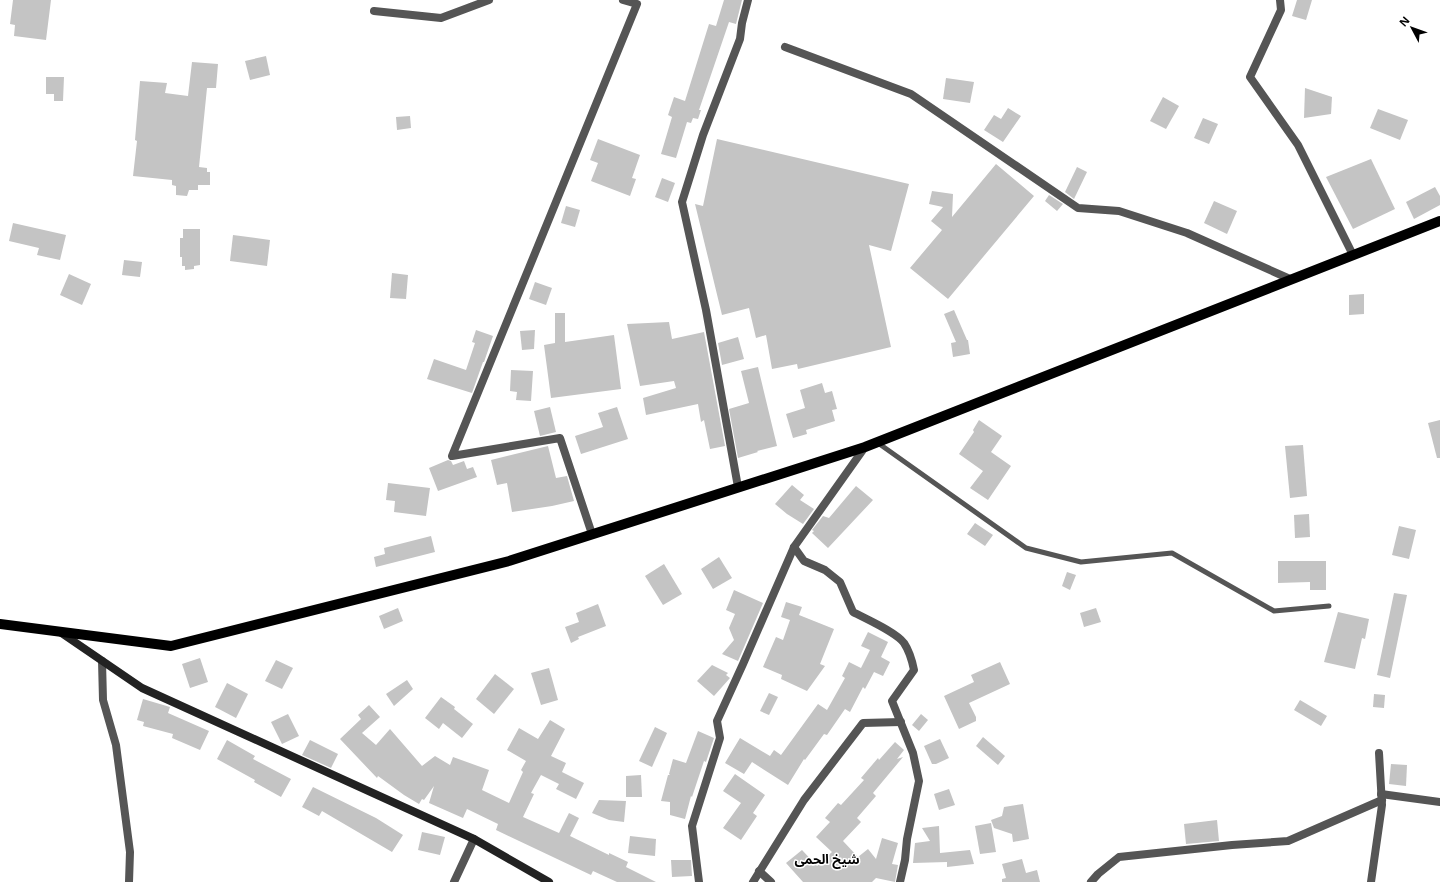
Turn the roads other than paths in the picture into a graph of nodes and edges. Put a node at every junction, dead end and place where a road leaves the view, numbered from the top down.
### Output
1 (489, 0) edge
2 (623, 0) edge
3 (748, 0) edge
4 (1280, 0) edge
5 (374, 11) dead end
6 (785, 47) dead end
7 (1440, 221) edge
8 (1353, 255) junction
9 (1290, 280) junction
10 (877, 442) junction
11 (865, 447) junction
12 (738, 487) junction
13 (592, 534) junction
14 (794, 547) junction
15 (1329, 606) dead end
16 (0, 624) edge
17 (60, 632) junction
18 (102, 661) junction
19 (901, 722) junction
20 (1379, 753) dead end
21 (1382, 797) junction
22 (1440, 802) edge
23 (474, 839) junction
24 (759, 872) junction
25 (129, 882) edge
26 (454, 882) edge
27 (549, 882) edge
28 (699, 882) edge
29 (753, 882) edge
30 (771, 882) edge
31 (900, 882) edge
32 (1091, 882) edge
33 (1371, 882) edge

1 - 5 street
2 - 13 street
3 - 12 street
4 - 8 street
6 - 9 street
7 - 8 main road
8 - 9 main road
9 - 10 main road
10 - 11 main road
10 - 15 lane
11 - 12 main road
11 - 14 street
12 - 13 main road
13 - 17 main road
14 - 19 street
14 - 28 street
16 - 17 main road
17 - 18 street
18 - 23 street
18 - 25 street
19 - 24 street
19 - 31 street
20 - 21 street
21 - 22 street
21 - 32 street
21 - 33 street
23 - 26 street
23 - 27 street
24 - 29 street
24 - 30 street

